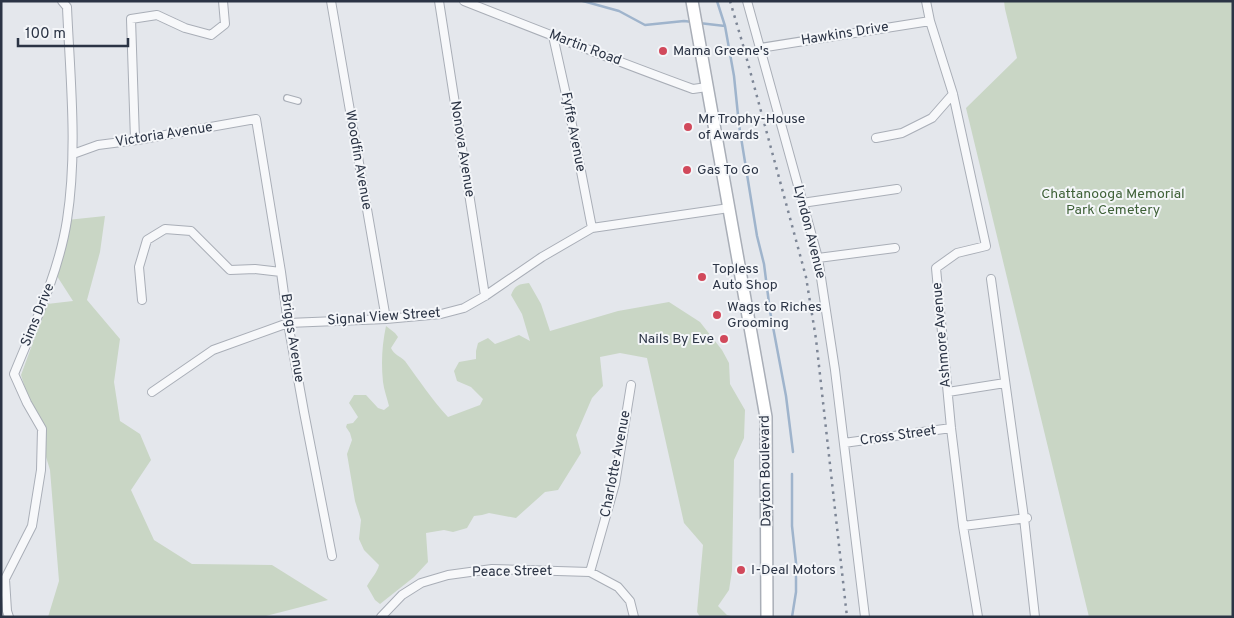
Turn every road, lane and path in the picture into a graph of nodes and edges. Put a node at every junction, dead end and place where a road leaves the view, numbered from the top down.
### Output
1 (62, 1) edge
2 (223, 1) edge
3 (331, 1) edge
4 (439, 1) edge
5 (464, 1) edge
6 (692, 1) edge
7 (747, 1) edge
8 (926, 1) edge
9 (930, 20) junction
10 (553, 36) junction
11 (760, 48) junction
12 (707, 87) junction
13 (953, 94) junction
14 (287, 98) dead end
15 (298, 101) dead end
16 (256, 119) joint
17 (876, 138) dead end
18 (135, 140) junction
19 (73, 154) junction
20 (897, 189) dead end
21 (802, 203) junction
22 (729, 208) junction
23 (592, 228) junction
24 (895, 248) dead end
25 (818, 258) junction
26 (281, 272) junction
27 (991, 278) dead end
28 (485, 296) junction
29 (142, 300) dead end
30 (386, 318) junction
31 (288, 322) junction
32 (1005, 383) junction
33 (631, 385) dead end
34 (152, 392) dead end
35 (948, 392) junction
36 (951, 428) junction
37 (844, 443) junction
38 (1025, 518) junction
39 (963, 526) junction
40 (332, 556) dead end
41 (590, 572) junction
42 (9, 617) edge
43 (381, 617) edge
44 (634, 617) edge
45 (767, 617) edge
46 (865, 617) edge
47 (978, 617) edge
48 (1035, 617) edge

1 - 19 street, Sims Drive
2 - 18 street
3 - 30 street, Woodfin Avenue
4 - 28 street, Nonova Avenue
5 - 10 street, Martin Road
6 - 12 main road, Dayton Boulevard
7 - 11 street, Lyndon Avenue
8 - 9 street, Ashmore Avenue
9 - 11 street, Hawkins Drive
9 - 13 street, Ashmore Avenue
10 - 12 street, Martin Road
10 - 23 street, Fyffe Avenue
11 - 21 street, Lyndon Avenue
12 - 22 main road, Dayton Boulevard
13 - 17 street
13 - 35 street, Ashmore Avenue
14 - 15 street
16 - 18 street, Victoria Avenue
16 - 26 street, Briggs Avenue
18 - 19 street, Victoria Avenue
19 - 42 street, Sims Drive
20 - 21 street
21 - 25 street, Lyndon Avenue
22 - 23 street, Signal View Street
22 - 45 main road, Dayton Boulevard
23 - 28 street, Signal View Street
24 - 25 street
25 - 37 street, Lyndon Avenue
26 - 29 street
26 - 31 street, Briggs Avenue
27 - 32 street
28 - 30 street, Signal View Street
30 - 31 street, Signal View Street
31 - 34 street, Signal View Street
31 - 40 street, Briggs Avenue
32 - 35 street
32 - 38 street
33 - 41 street, Charlotte Avenue
35 - 36 street, Ashmore Avenue
36 - 37 street, Cross Street
36 - 39 street, Ashmore Avenue
37 - 46 street, Lyndon Avenue
38 - 39 street
38 - 48 street
39 - 47 street, Ashmore Avenue
41 - 43 street, Peace Street
41 - 44 street, Peace Street

